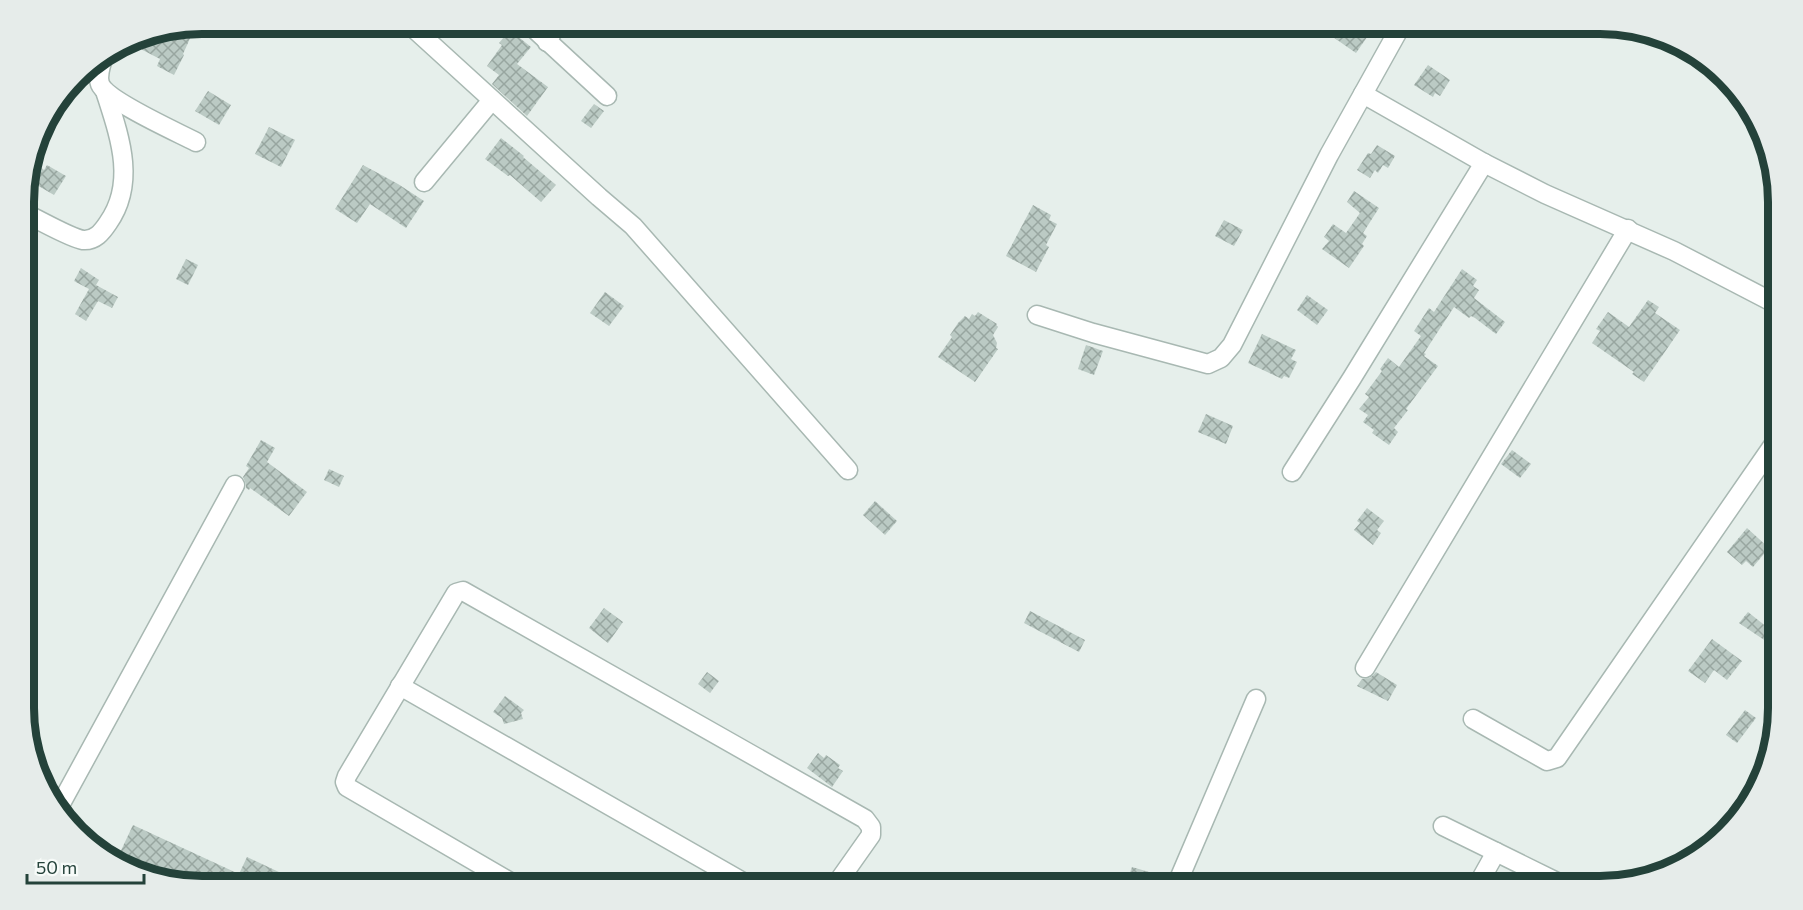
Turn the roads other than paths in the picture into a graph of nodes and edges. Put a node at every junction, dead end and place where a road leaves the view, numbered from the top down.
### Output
1 (1396, 34) edge
2 (421, 35) edge
3 (540, 35) edge
4 (552, 35) edge
5 (548, 42) junction
6 (101, 69) edge
7 (105, 91) junction
8 (1363, 94) junction
9 (607, 96) dead end
10 (492, 100) junction
11 (196, 142) dead end
12 (1484, 163) junction
13 (424, 182) dead end
14 (35, 218) edge
15 (1628, 229) junction
16 (1768, 300) edge
17 (1037, 315) dead end
18 (1768, 452) edge
19 (848, 470) dead end
20 (1292, 472) dead end
21 (235, 485) dead end
22 (1365, 668) dead end
23 (400, 686) junction
24 (1256, 699) dead end
25 (1473, 719) dead end
26 (63, 800) edge
27 (1443, 826) dead end
28 (1496, 852) junction
29 (1181, 875) edge
30 (1483, 875) edge
31 (1543, 875) edge
32 (499, 876) edge
33 (732, 876) edge
34 (842, 876) edge

1 - 8 street
2 - 10 street
3 - 5 street
4 - 5 street
5 - 9 street
6 - 7 street
7 - 11 street
7 - 14 street
8 - 12 street
8 - 17 street
10 - 13 street
10 - 19 street
12 - 15 street
12 - 20 street
15 - 16 street
15 - 22 street
18 - 25 street
21 - 26 street
23 - 32 street
23 - 33 street
23 - 34 street
24 - 29 street
27 - 28 street
28 - 30 street
28 - 31 street

